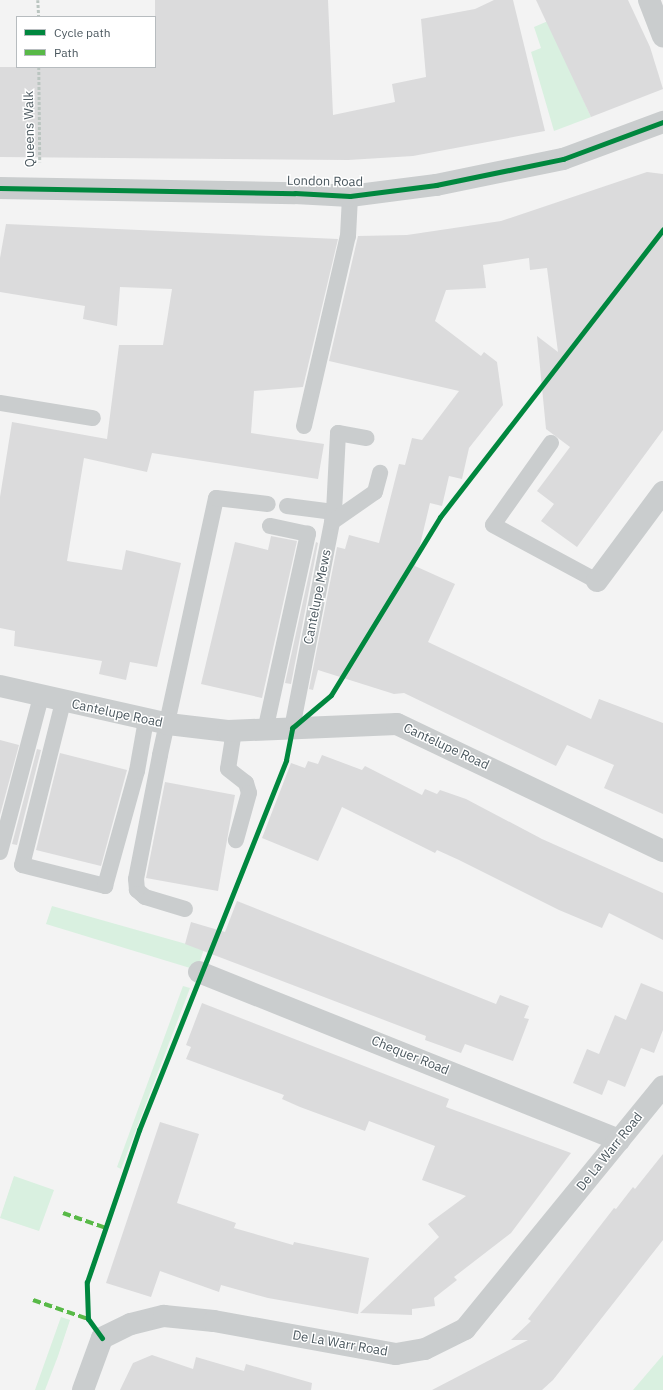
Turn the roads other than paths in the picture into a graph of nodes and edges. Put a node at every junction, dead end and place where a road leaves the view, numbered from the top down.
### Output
1 (649, 0) edge
2 (663, 36) edge
3 (663, 122) edge
4 (0, 188) edge
5 (350, 196) junction
6 (0, 403) edge
7 (93, 418) dead end
8 (304, 426) dead end
9 (367, 438) dead end
10 (551, 443) dead end
11 (380, 473) dead end
12 (663, 492) edge
13 (268, 504) dead end
14 (287, 506) dead end
15 (333, 517) junction
16 (270, 526) dead end
17 (597, 581) joint
18 (0, 686) edge
19 (41, 697) junction
20 (62, 702) junction
21 (146, 720) junction
22 (168, 724) junction
23 (292, 728) junction
24 (234, 731) junction
25 (265, 731) junction
26 (236, 840) dead end
27 (663, 851) edge
28 (0, 852) edge
29 (185, 909) dead end
30 (199, 972) dead end
31 (663, 1086) edge
32 (620, 1140) junction
33 (82, 1390) edge

1 - 2 street
3 - 5 street, London Road
4 - 5 street, London Road
5 - 8 lane
6 - 7 lane
9 - 15 lane, Cantelupe Mews
10 - 17 lane
11 - 15 lane
12 - 17 street
13 - 22 lane
14 - 15 lane
15 - 23 lane, Cantelupe Mews
16 - 25 lane
18 - 19 street, Cantelupe Road
19 - 20 street, Cantelupe Road
19 - 28 lane
20 - 21 street, Cantelupe Road
20 - 21 lane
21 - 22 street, Cantelupe Road
22 - 24 street, Cantelupe Road
22 - 29 lane
23 - 25 street, Cantelupe Road
23 - 27 street, Cantelupe Road
24 - 25 street, Cantelupe Road
24 - 26 lane
30 - 32 street, Chequer Road
31 - 32 street, De La Warr Road
32 - 33 street, De La Warr Road

